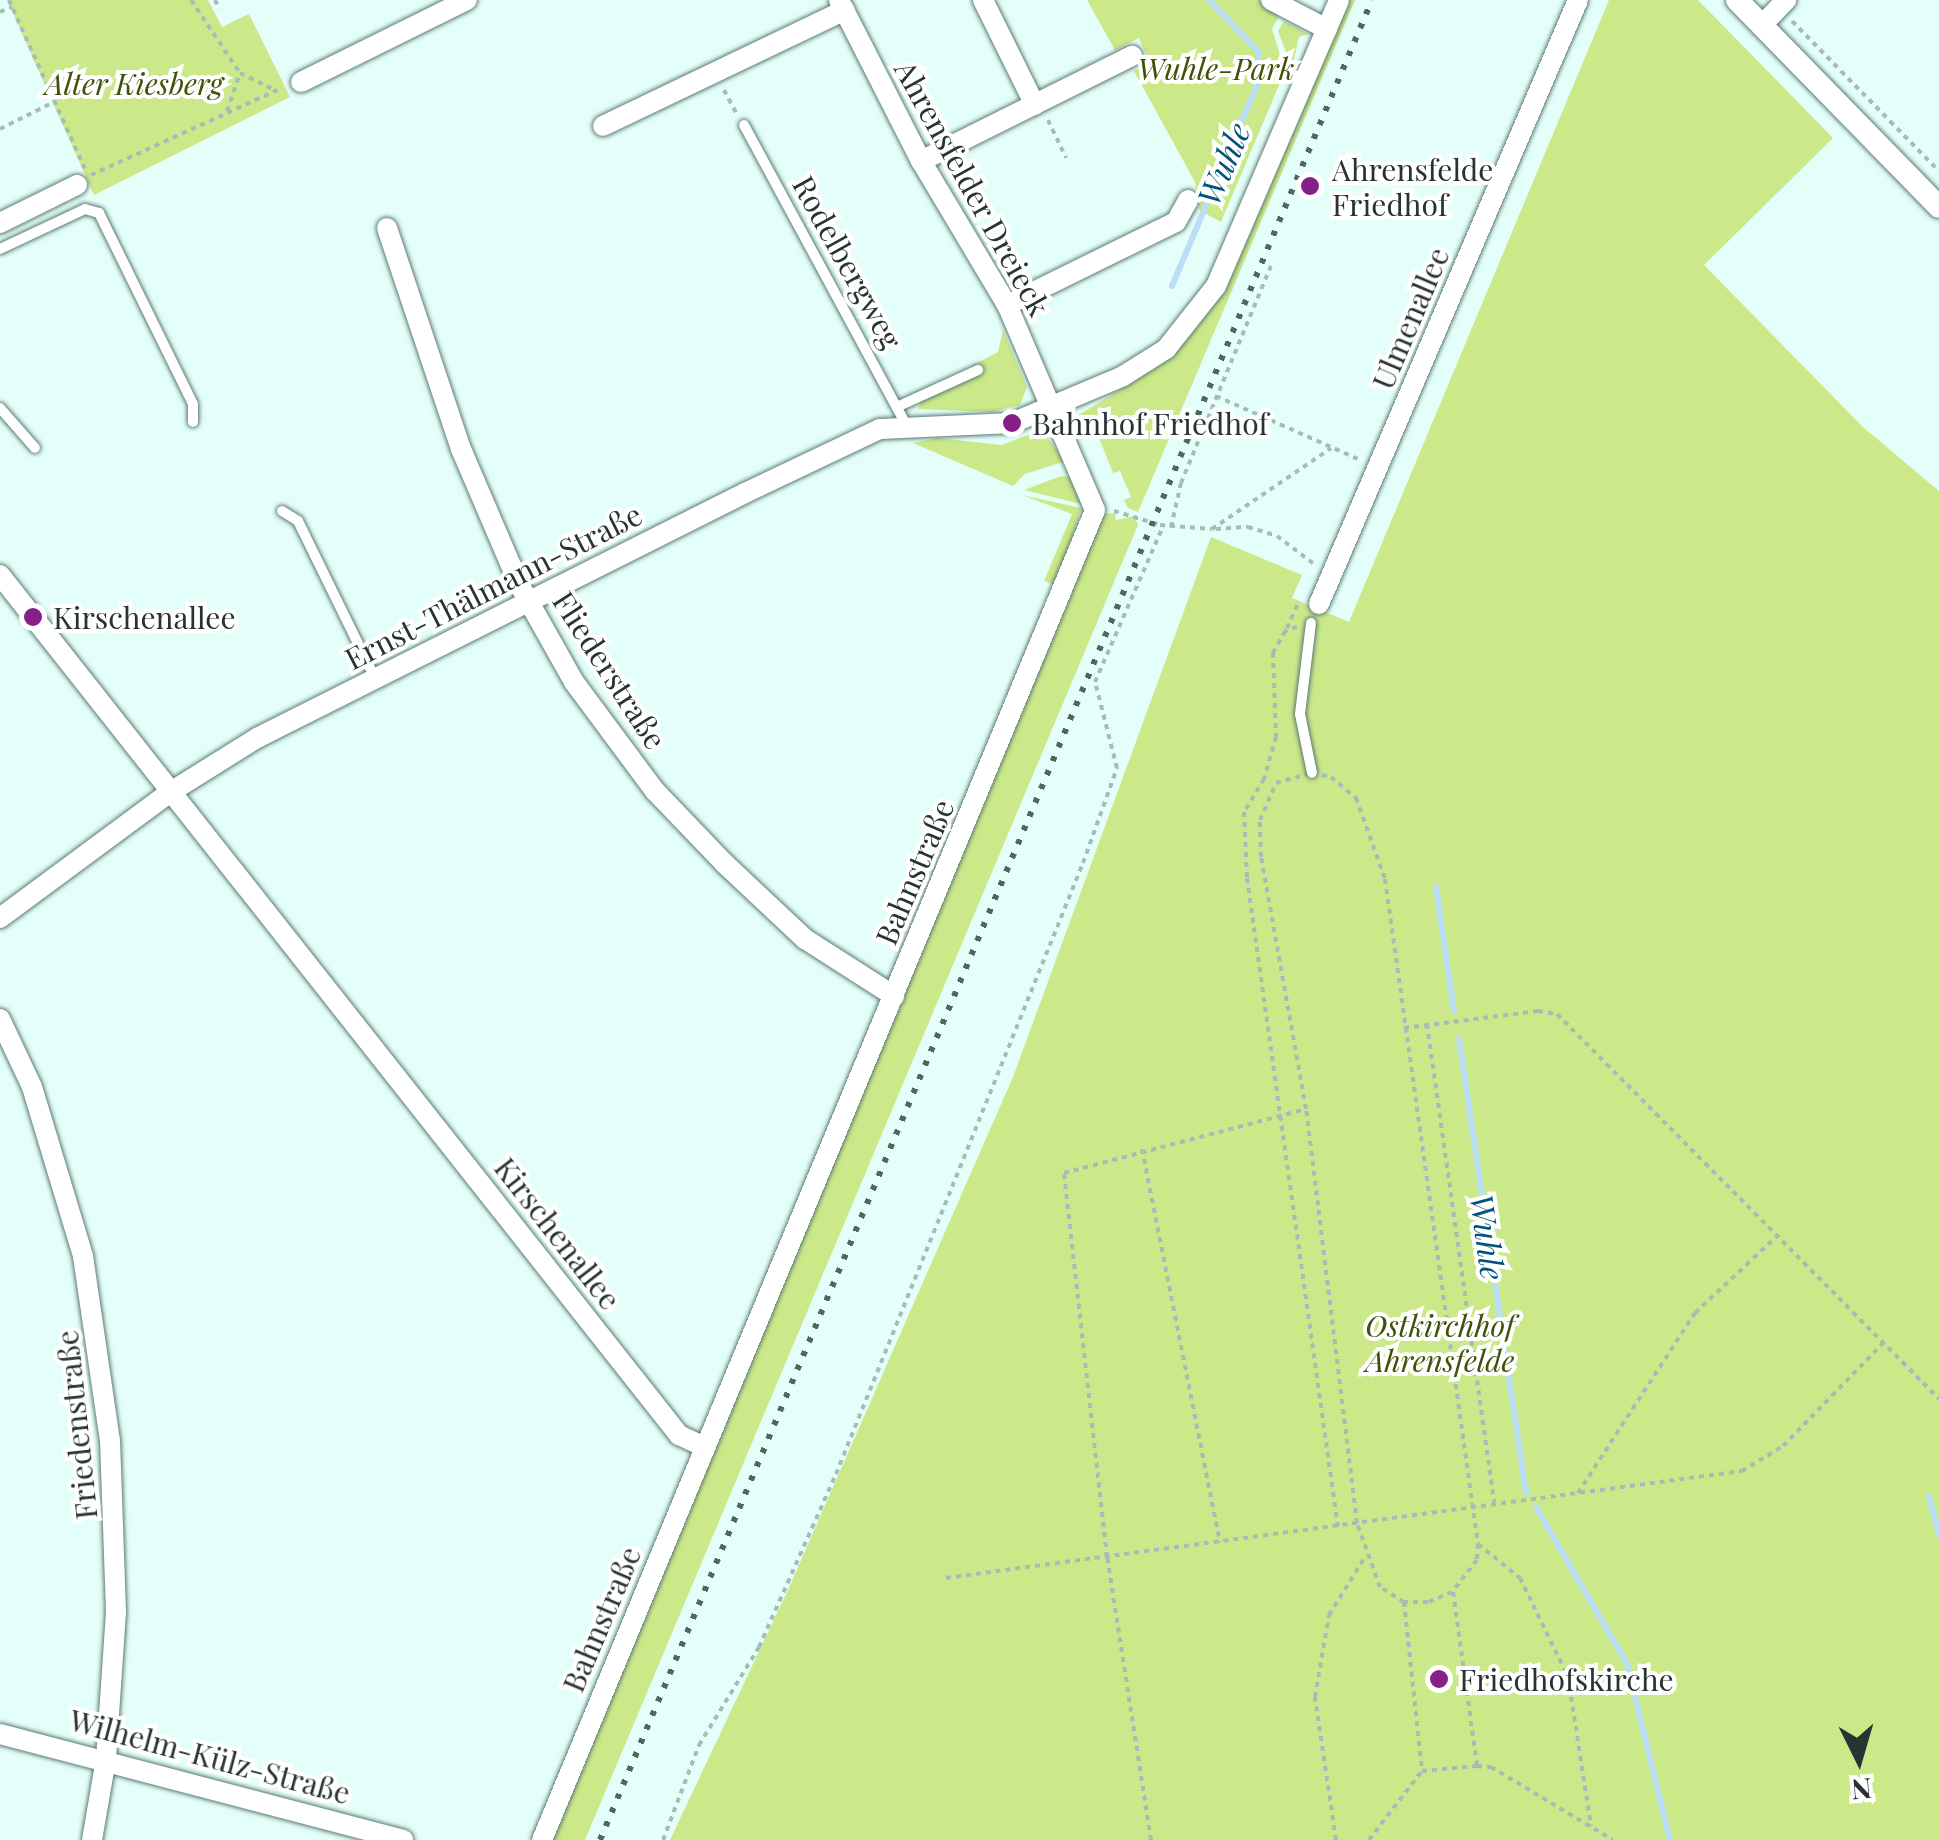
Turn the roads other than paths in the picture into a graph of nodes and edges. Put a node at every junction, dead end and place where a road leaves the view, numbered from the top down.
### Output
1 (468, 0) edge
2 (983, 0) edge
3 (1270, 0) edge
4 (1339, 0) edge
5 (1578, 0) edge
6 (1738, 0) edge
7 (842, 5) edge
8 (1776, 11) edge
9 (1327, 30) junction
10 (1132, 56) dead end
11 (301, 82) road end
12 (1037, 104) junction
13 (744, 125) road end
14 (603, 126) dead end
15 (921, 161) junction
16 (83, 180) road end
17 (1188, 200) dead end
18 (1939, 206) edge
19 (0, 223) edge
20 (386, 228) dead end
21 (0, 249) edge
22 (1007, 305) junction
23 (978, 370) dead end
24 (1052, 406) junction
25 (0, 408) edge
26 (902, 415) junction
27 (193, 422) dead end
28 (35, 448) dead end
29 (282, 511) dead end
30 (0, 575) edge
31 (528, 602) junction
32 (1315, 613) joint
33 (375, 678) junction
34 (1312, 773) road end
35 (170, 792) junction
36 (0, 918) edge
37 (894, 996) junction
38 (0, 1019) edge
39 (705, 1447) junction
40 (0, 1734) edge
41 (106, 1759) junction
42 (92, 1840) edge
43 (404, 1840) edge
44 (542, 1840) edge

1 - 11 street
2 - 12 street
3 - 9 street
4 - 9 street
5 - 32 street, Ulmenallee
6 - 8 street
7 - 14 street
7 - 15 street, Ahrensfelder Dreieck
8 - 18 street
9 - 24 street
10 - 12 street
12 - 15 street
13 - 26 lane, Rodelbergweg
15 - 22 street, Ahrensfelder Dreieck
16 - 19 street
17 - 22 street
20 - 31 street, Fliederstraße
21 - 27 lane
22 - 24 street, Ahrensfelder Dreieck
23 - 26 lane
24 - 26 street, Ernst-Thälmann-Straße
24 - 37 street, Bahnstraße
25 - 28 lane
26 - 31 street, Ernst-Thälmann-Straße
29 - 33 lane
30 - 35 street, Kirschenallee
31 - 33 street, Ernst-Thälmann-Straße
31 - 37 street, Fliederstraße
32 - 34 lane
33 - 35 street, Ernst-Thälmann-Straße
35 - 36 street, Ernst-Thälmann-Straße
35 - 39 street, Kirschenallee
37 - 39 street, Bahnstraße
38 - 41 street, Friedenstraße
39 - 44 street, Bahnstraße
40 - 41 street, Wilhelm-Külz-Straße
41 - 42 street, Friedenstraße
41 - 43 street, Wilhelm-Külz-Straße

